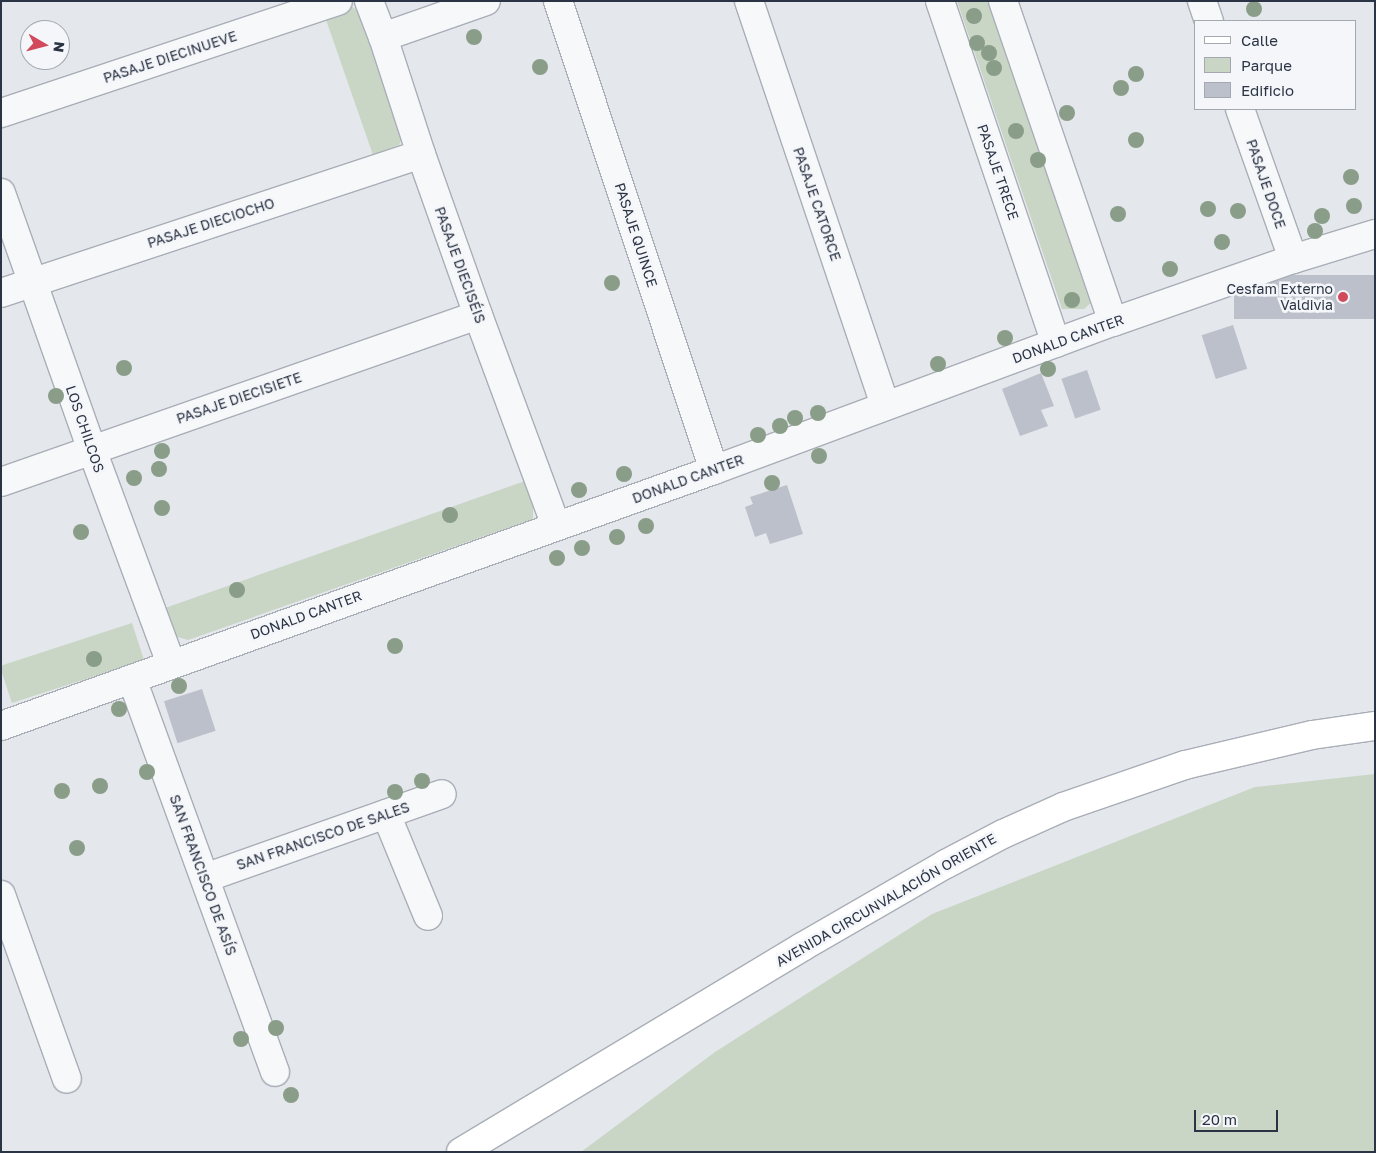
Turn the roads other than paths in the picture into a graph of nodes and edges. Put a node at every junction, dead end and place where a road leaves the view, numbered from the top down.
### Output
1 (338, 1) edge
2 (369, 1) edge
3 (486, 1) edge
4 (558, 1) edge
5 (749, 1) edge
6 (940, 1) edge
7 (1003, 1) edge
8 (1202, 1) edge
9 (1209, 20) edge
10 (383, 37) junction
11 (1240, 110) edge
12 (1, 113) edge
13 (421, 154) junction
14 (1, 193) edge
15 (1375, 234) edge
16 (1293, 259) junction
17 (34, 282) junction
18 (1, 293) edge
19 (478, 315) junction
20 (1113, 322) junction
21 (1056, 343) junction
22 (885, 406) junction
23 (92, 450) junction
24 (714, 470) junction
25 (1, 482) edge
26 (556, 526) junction
27 (171, 664) junction
28 (132, 679) junction
29 (1, 726) edge
30 (1375, 726) edge
31 (442, 794) dead end
32 (386, 814) junction
33 (204, 878) junction
34 (1, 895) edge
35 (428, 916) dead end
36 (275, 1072) dead end
37 (67, 1079) dead end
38 (461, 1152) edge

1 - 12 street, PASAJE DIECINUEVE
2 - 10 street, PASAJE DIECISÉIS
3 - 10 street
4 - 24 street, PASAJE QUINCE
5 - 22 street, PASAJE CATORCE
6 - 21 street, PASAJE TRECE
7 - 20 street
8 - 9 street
10 - 13 street, PASAJE DIECISÉIS
11 - 16 street, PASAJE DOCE
13 - 17 street, PASAJE DIECIOCHO
13 - 19 street, PASAJE DIECISÉIS
14 - 17 street, LOS CHILCOS
15 - 16 street, DONALD CANTER
16 - 20 street, DONALD CANTER
17 - 18 street, PASAJE DIECIOCHO
17 - 23 street, LOS CHILCOS
19 - 23 street, PASAJE DIECISIETE
19 - 26 street, PASAJE DIECISÉIS
20 - 21 street, DONALD CANTER
21 - 22 street, DONALD CANTER
22 - 24 street, DONALD CANTER
23 - 25 street, PASAJE DIECISIETE
23 - 27 street, LOS CHILCOS
24 - 26 street, DONALD CANTER
26 - 27 street, DONALD CANTER
27 - 28 street, DONALD CANTER
28 - 29 street, DONALD CANTER
28 - 33 street, SAN FRANCISCO DE ASÍS
30 - 38 main road, AVENIDA CIRCUNVALACIÓN ORIENTE
31 - 32 street, SAN FRANCISCO DE SALES
32 - 33 street, SAN FRANCISCO DE SALES
32 - 35 street
33 - 36 street, SAN FRANCISCO DE ASÍS
34 - 37 street

